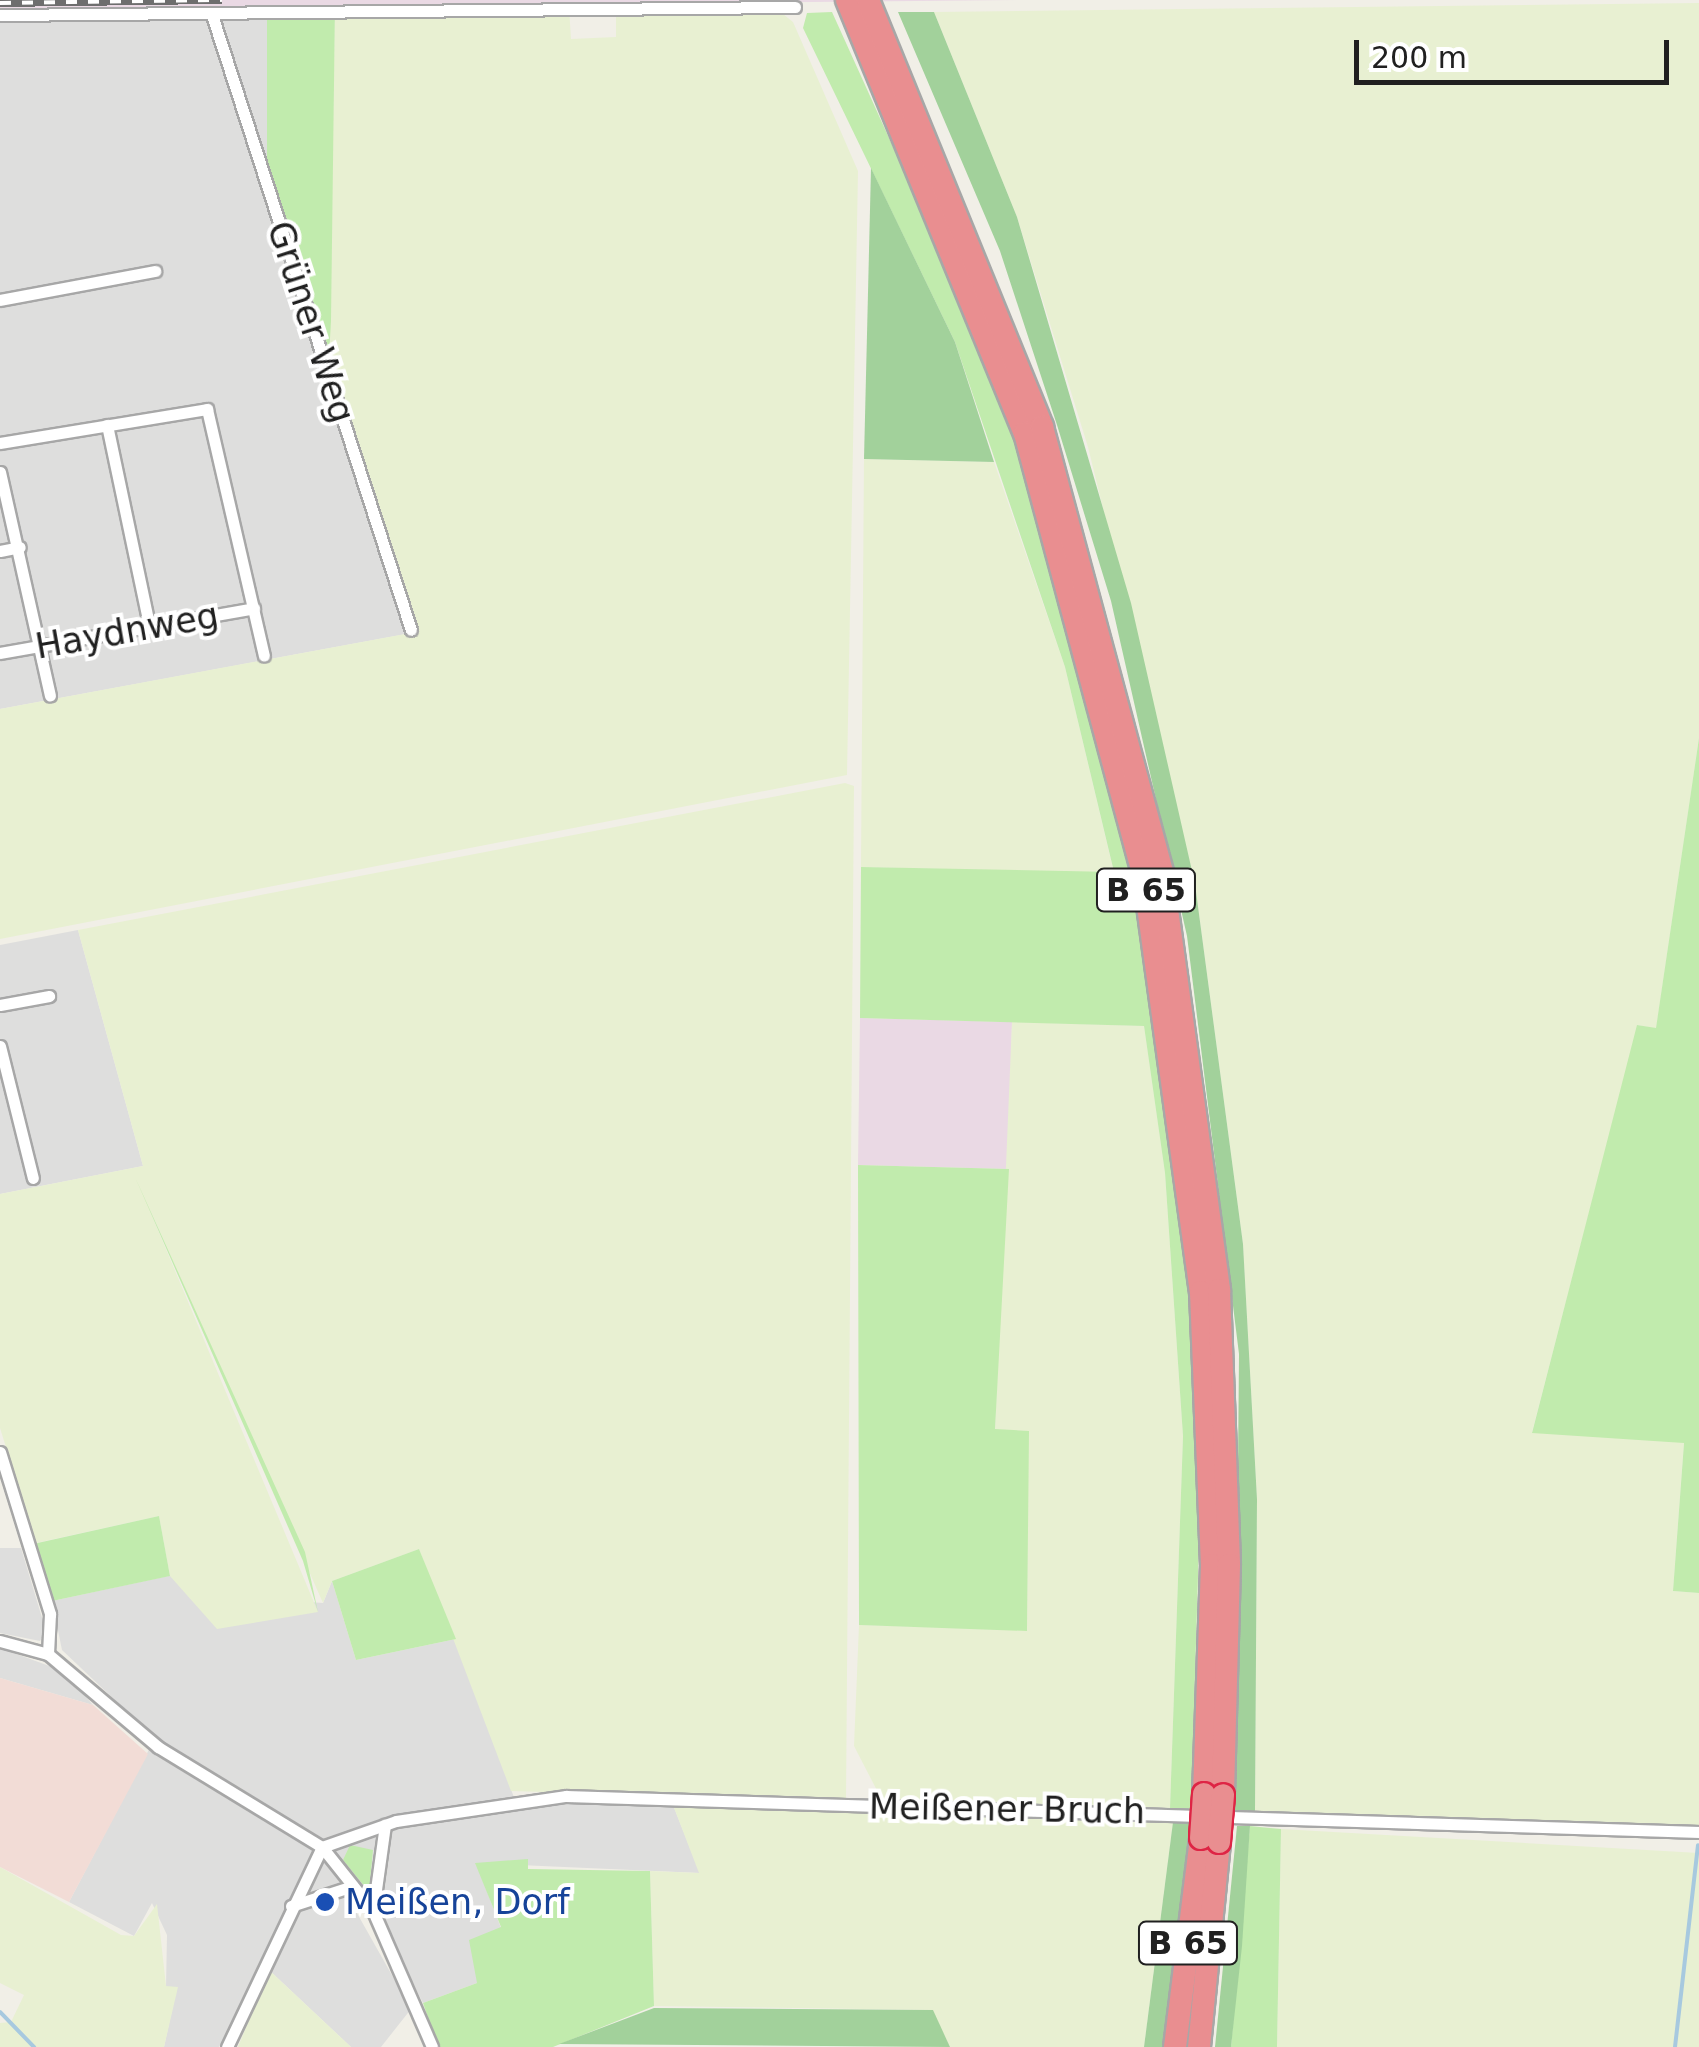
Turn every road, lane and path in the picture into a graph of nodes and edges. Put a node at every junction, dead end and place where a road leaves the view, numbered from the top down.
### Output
1 (847, 0) edge
2 (868, 0) edge
3 (795, 7) dead end
4 (0, 15) edge
5 (212, 16) junction
6 (872, 30) junction
7 (155, 271) dead end
8 (0, 300) edge
9 (107, 425) junction
10 (0, 442) edge
11 (0, 472) edge
12 (20, 548) junction
13 (0, 551) edge
14 (254, 608) junction
15 (149, 624) junction
16 (411, 630) dead end
17 (43, 646) junction
18 (0, 654) edge
19 (264, 655) dead end
20 (50, 695) dead end
21 (48, 996) dead end
22 (0, 1005) edge
23 (0, 1046) edge
24 (32, 1178) dead end
25 (0, 1452) edge
26 (0, 1640) edge
27 (48, 1654) junction
28 (385, 1825) junction
29 (1699, 1832) edge
30 (1210, 1840) junction
31 (322, 1847) junction
32 (353, 1886) junction
33 (292, 1906) junction
34 (373, 1910) junction
35 (226, 2047) edge
36 (432, 2047) edge
37 (1176, 2047) edge
38 (1199, 2047) edge

1 - 6 highway, B 65
2 - 6 highway, B 65
3 - 5 street
4 - 5 street
5 - 16 street, Grüner Weg
6 - 30 highway, B 65, bridge
7 - 8 street
9 - 10 street, Haydnweg
9 - 14 street, Haydnweg
9 - 15 street
11 - 12 street
12 - 13 street
12 - 17 street
14 - 15 street, Haydnweg
14 - 19 street, Haydnweg
15 - 17 street, Haydnweg
17 - 18 street, Haydnweg
17 - 20 street
21 - 22 street
23 - 24 street
25 - 27 street
26 - 27 street
27 - 31 street
28 - 29 street, Meißener Bruch
28 - 31 street, Meißener Bruch
28 - 34 street
30 - 37 highway, B 65
30 - 38 highway, B 65
31 - 32 street
31 - 33 street
32 - 33 street
32 - 34 street
33 - 35 street
34 - 36 street

